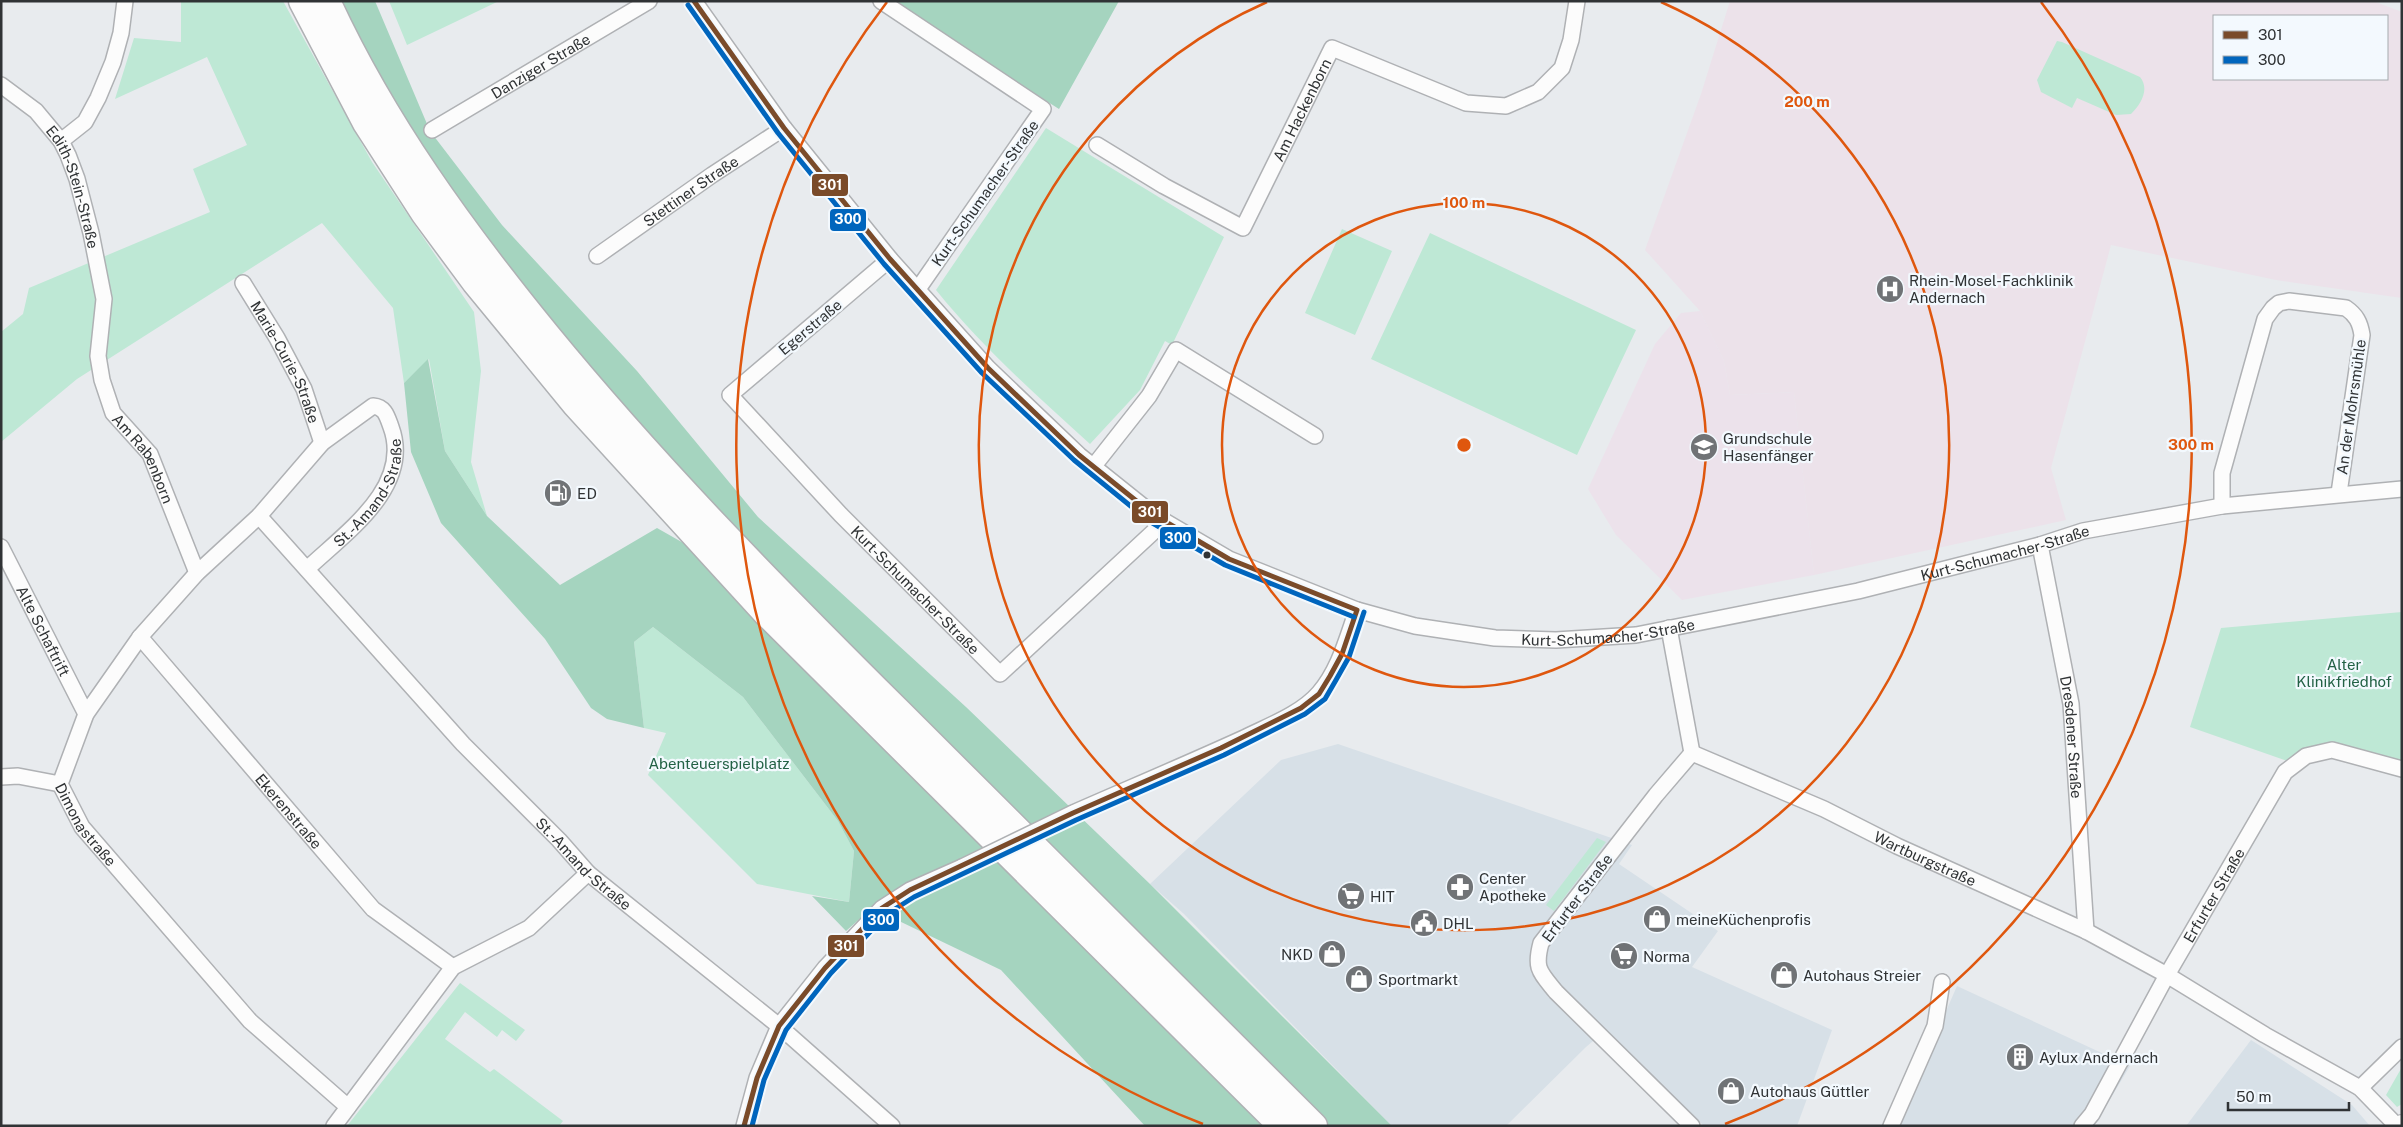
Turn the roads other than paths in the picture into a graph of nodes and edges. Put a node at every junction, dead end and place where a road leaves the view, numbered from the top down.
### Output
1 (125, 1) edge
2 (302, 1) edge
3 (327, 1) edge
4 (649, 1) edge
5 (694, 1) edge
6 (881, 1) edge
7 (1576, 1) edge
8 (1, 85) edge
9 (784, 128) junction
10 (432, 130) dead end
11 (60, 141) junction
12 (1097, 145) dead end
13 (597, 256) dead end
14 (890, 259) junction
15 (243, 283) dead end
16 (918, 289) junction
17 (103, 312) joint
18 (730, 395) joint
19 (379, 407) joint
20 (1315, 436) dead end
21 (322, 444) junction
22 (1093, 467) junction
23 (2402, 489) edge
24 (2339, 493) junction
25 (2222, 506) junction
26 (259, 516) junction
27 (1164, 522) junction
28 (2040, 545) junction
29 (1, 547) edge
30 (307, 569) junction
31 (197, 573) junction
32 (1357, 610) junction
33 (1669, 628) junction
34 (140, 637) junction
35 (86, 714) junction
36 (1692, 753) junction
37 (2402, 769) edge
38 (1, 777) edge
39 (60, 784) junction
40 (588, 873) junction
41 (2086, 931) junction
42 (453, 967) junction
43 (2167, 975) junction
44 (1942, 982) dead end
45 (779, 1026) junction
46 (2402, 1047) edge
47 (2360, 1088) junction
48 (348, 1108) junction
49 (334, 1126) edge
50 (744, 1126) edge
51 (892, 1126) edge
52 (1282, 1126) edge
53 (1314, 1126) edge
54 (1692, 1126) edge
55 (1891, 1126) edge
56 (2082, 1126) edge
57 (2397, 1126) edge

1 - 11 street
2 - 52 highway
3 - 53 highway
4 - 10 street, Danziger Straße
5 - 9 street, Kurt-Schumacher-Straße
6 - 16 street, Kurt-Schumacher-Straße
7 - 12 street, Am Hackenborn
8 - 11 street, Edith-Stein-Straße
9 - 13 street, Stettiner Straße
9 - 14 street, Kurt-Schumacher-Straße
11 - 17 street, Edith-Stein-Straße
14 - 16 street, Kurt-Schumacher-Straße
14 - 18 street, Egerstraße
15 - 21 street, Marie-Curie-Straße
16 - 22 street, Kurt-Schumacher-Straße
17 - 31 street, Am Rabenborn
18 - 27 street, Kurt-Schumacher-Straße
19 - 21 street, Marie-Curie-Straße
19 - 30 street, St.-Amand-Straße
20 - 22 street
21 - 26 street, Marie-Curie-Straße
22 - 27 street, Kurt-Schumacher-Straße
23 - 24 street, Kurt-Schumacher-Straße
24 - 25 street, Kurt-Schumacher-Straße
24 - 25 street, An der Mohrsmühle
25 - 28 street, Kurt-Schumacher-Straße
26 - 30 street, St.-Amand-Straße
26 - 31 street, Dimonastraße
27 - 32 street, Kurt-Schumacher-Straße
28 - 33 street, Kurt-Schumacher-Straße
28 - 41 street, Dresdener Straße
29 - 35 street, Alte Schaftrift
30 - 40 street, St.-Amand-Straße
31 - 34 street, Dimonastraße
32 - 33 street, Kurt-Schumacher-Straße
32 - 45 street, bridge
33 - 36 street
34 - 35 street, Dimonastraße
34 - 42 street, Ekerenstraße
35 - 39 street, Dimonastraße
36 - 41 street, Wartburgstraße
36 - 54 street, Erfurter Straße
37 - 43 street, Erfurter Straße
38 - 39 street
39 - 48 street, Dimonastraße
40 - 42 street
40 - 45 street, St.-Amand-Straße
41 - 43 street, Wartburgstraße
42 - 48 street
43 - 47 street, Wartburgstraße
43 - 56 street, Erfurter Straße
44 - 55 street
45 - 50 street
45 - 51 street, St.-Amand-Straße
46 - 47 street
47 - 57 street, Wartburgstraße
48 - 49 street

